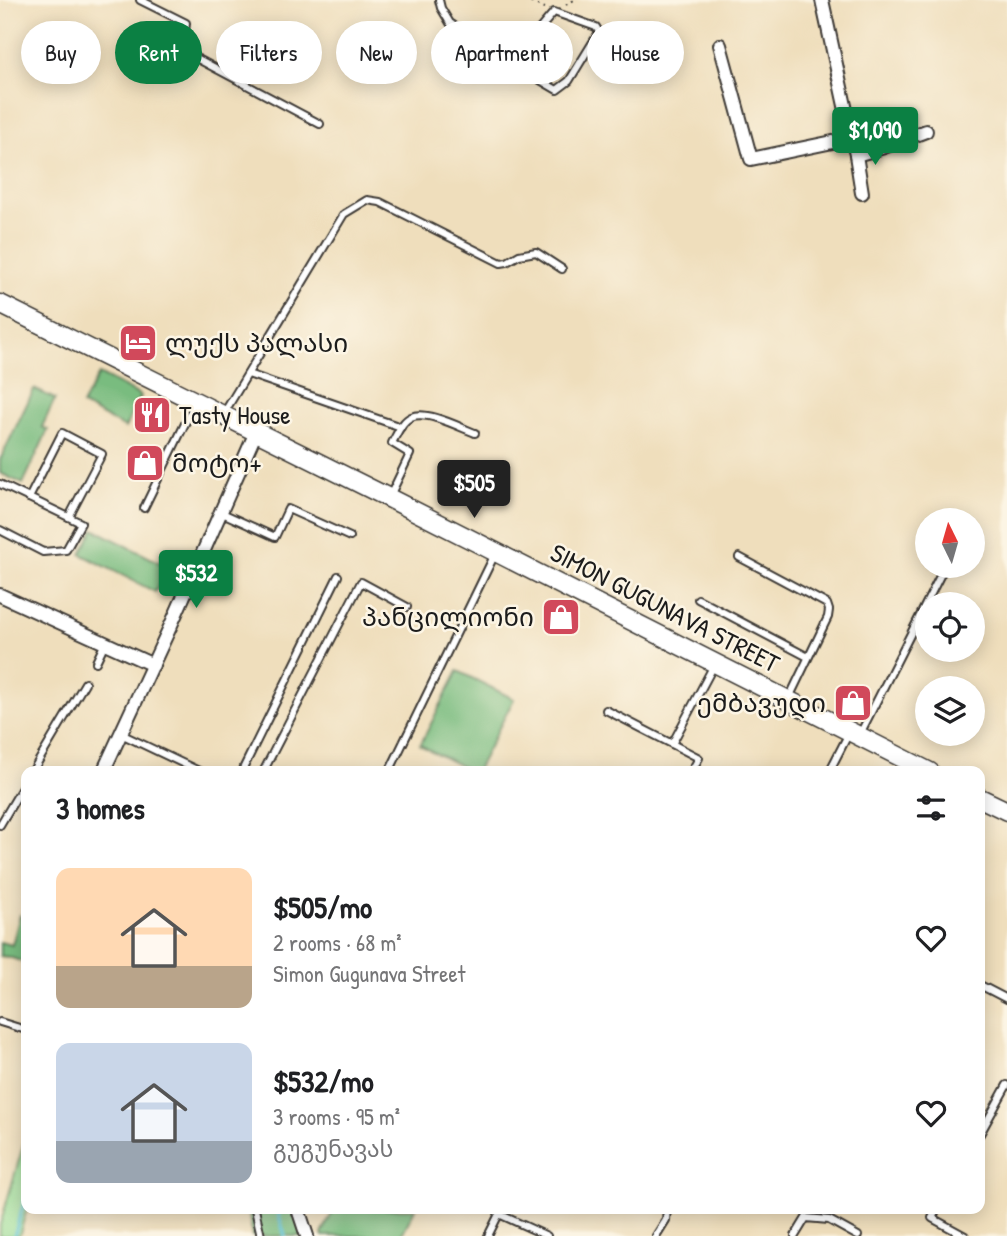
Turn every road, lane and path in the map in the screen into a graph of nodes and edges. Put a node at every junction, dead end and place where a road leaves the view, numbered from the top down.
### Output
1 (140, 0) edge
2 (439, 0) edge
3 (822, 0) edge
4 (449, 21) edge
5 (720, 45) dead end
6 (511, 63) joint
7 (320, 124) dead end
8 (926, 131) dead end
9 (852, 138) junction
10 (856, 155) junction
11 (862, 194) dead end
12 (562, 269) dead end
13 (0, 304) edge
14 (248, 374) junction
15 (195, 402) junction
16 (223, 415) junction
17 (401, 427) junction
18 (256, 432) junction
19 (475, 433) dead end
20 (0, 484) edge
21 (29, 498) junction
22 (389, 498) junction
23 (144, 508) dead end
24 (220, 512) junction
25 (69, 517) junction
26 (0, 530) edge
27 (350, 537) dead end
28 (496, 552) junction
29 (739, 557) dead end
30 (338, 576) dead end
31 (939, 578) edge
32 (0, 595) edge
33 (698, 600) dead end
34 (407, 607) dead end
35 (105, 643) junction
36 (808, 657) junction
37 (96, 662) dead end
38 (715, 663) junction
39 (153, 665) junction
40 (85, 683) dead end
41 (788, 700) junction
42 (606, 710) dead end
43 (855, 733) junction
44 (121, 734) junction
45 (672, 744) junction
46 (36, 766) edge
47 (106, 766) edge
48 (188, 766) edge
49 (246, 766) edge
50 (266, 766) edge
51 (392, 766) edge
52 (694, 766) edge
53 (833, 766) edge
54 (918, 766) edge
55 (21, 789) edge
56 (985, 800) edge
57 (1007, 811) edge
58 (0, 825) edge
59 (985, 988) edge
60 (1007, 999) edge
61 (0, 1022) edge
62 (21, 1028) edge
63 (1007, 1085) edge
64 (985, 1125) edge
65 (256, 1214) edge
66 (300, 1214) edge
67 (667, 1214) edge
68 (934, 1214) edge
69 (261, 1236) edge
70 (307, 1236) edge
71 (488, 1236) edge
72 (547, 1236) edge
73 (656, 1236) edge
74 (795, 1236) edge
75 (858, 1236) edge
76 (965, 1236) edge

1 - 7 lane
2 - 4 lane
3 - 9 street
5 - 9 street
6 - 6 lane
8 - 10 street
9 - 10 street
10 - 11 street
12 - 14 lane
13 - 15 main road, SIMON GUGUNAVA STREET
14 - 16 lane
14 - 17 lane
15 - 16 main road, SIMON GUGUNAVA STREET
15 - 23 lane
16 - 18 main road, SIMON GUGUNAVA STREET
17 - 19 lane
17 - 22 lane
18 - 22 main road, SIMON GUGUNAVA STREET
18 - 24 street
20 - 21 lane
21 - 25 lane
21 - 25 lane
22 - 28 main road, SIMON GUGUNAVA STREET
24 - 27 lane
24 - 39 street
25 - 26 lane
28 - 38 main road, SIMON GUGUNAVA STREET
28 - 51 lane
29 - 36 lane
30 - 49 lane
31 - 43 lane
32 - 35 street
33 - 36 lane
34 - 50 lane
35 - 37 lane
35 - 39 street
36 - 41 lane
38 - 41 main road, SIMON GUGUNAVA STREET
38 - 45 lane
39 - 44 street
40 - 46 lane
41 - 43 main road, SIMON GUGUNAVA STREET
42 - 45 lane
43 - 53 lane
43 - 54 main road, SIMON GUGUNAVA STREET
44 - 47 street
44 - 48 lane
45 - 52 lane
55 - 58 lane
56 - 57 main road
59 - 60 lane
61 - 62 lane
63 - 64 lane
65 - 69 lane
66 - 70 street
67 - 73 lane
68 - 76 lane
71 - 72 lane
74 - 75 lane

